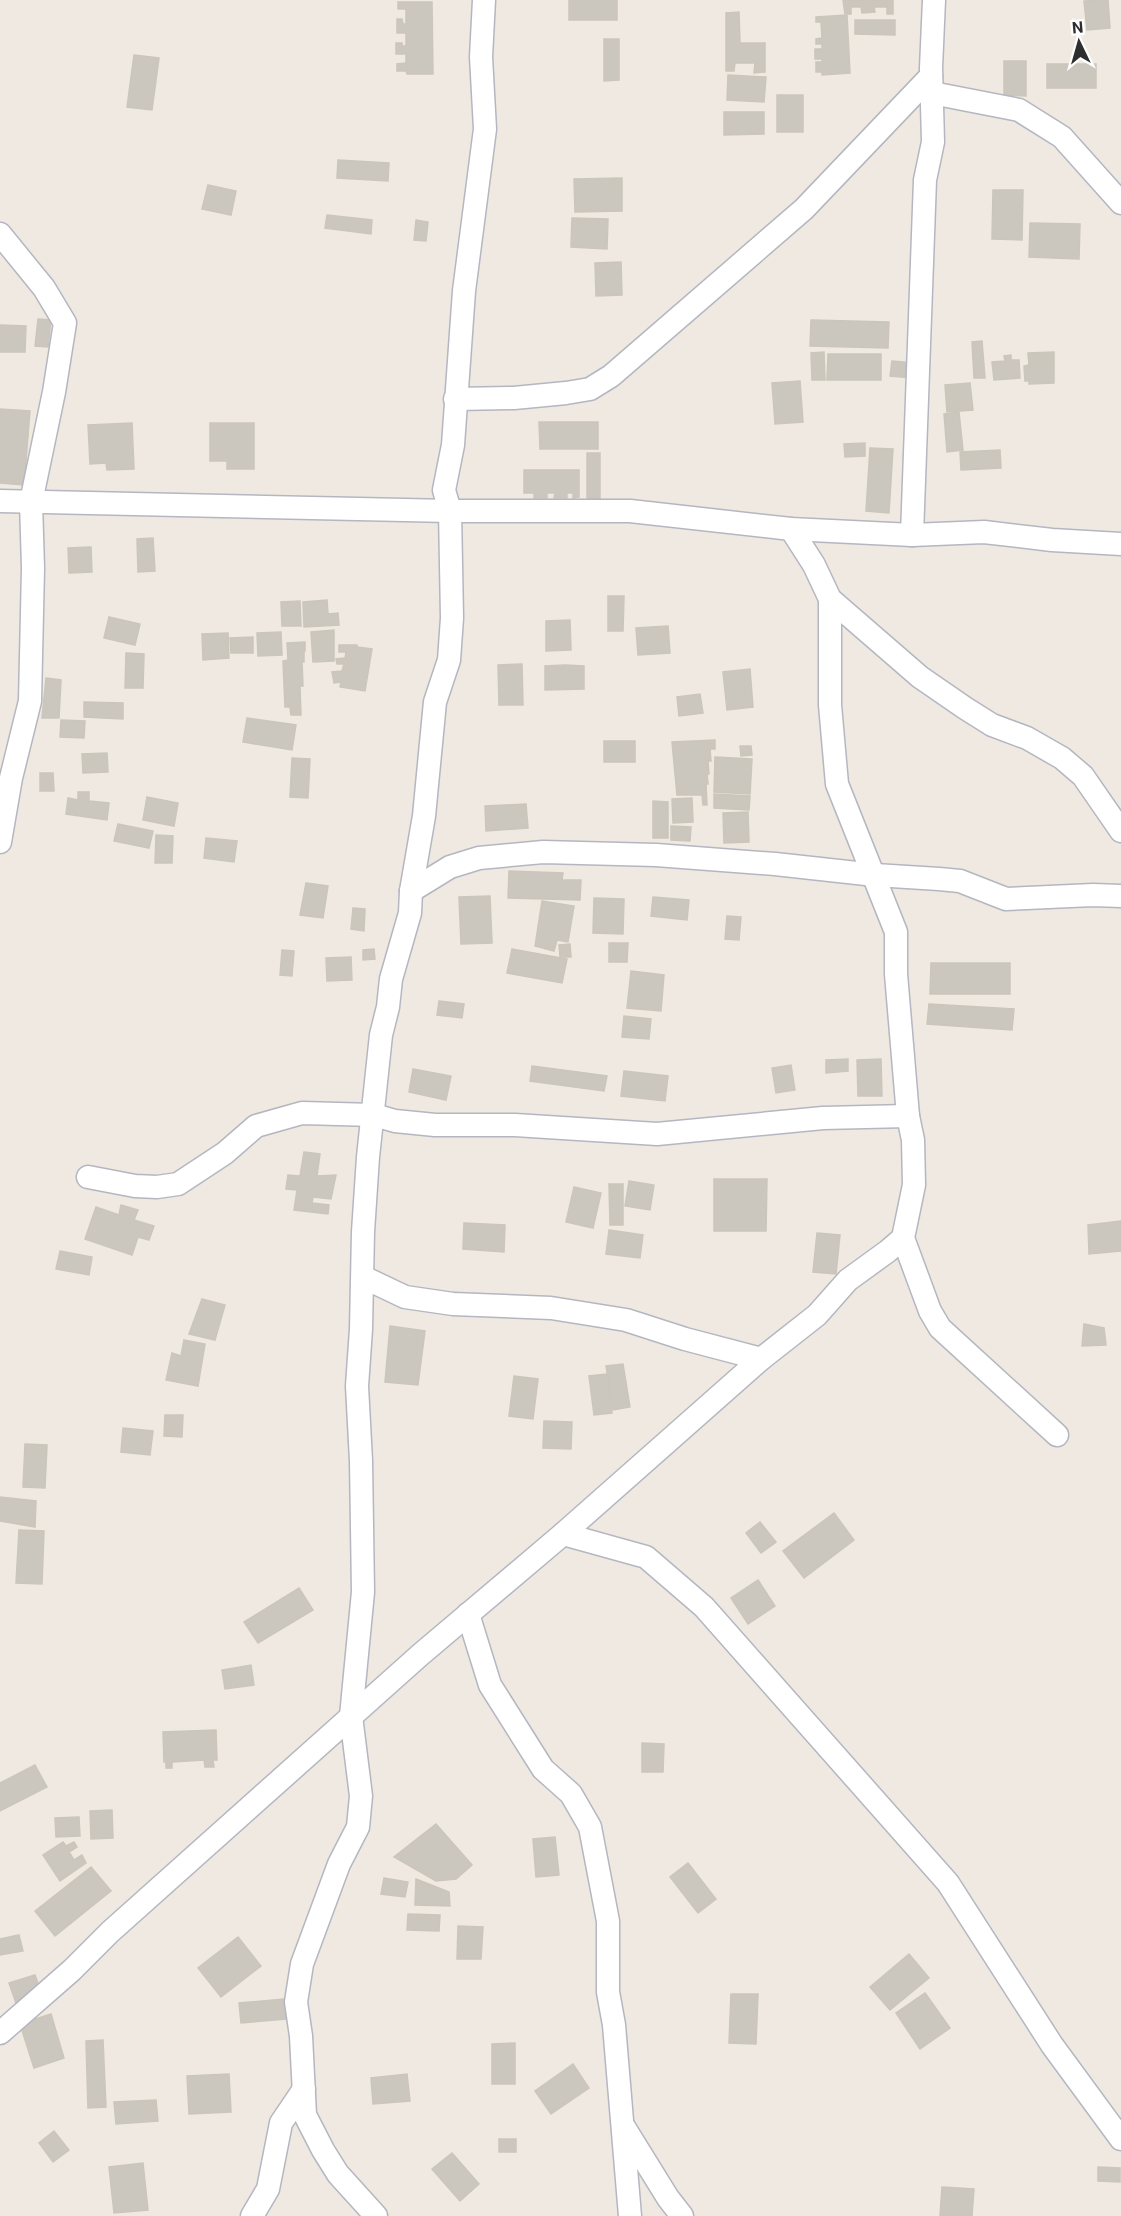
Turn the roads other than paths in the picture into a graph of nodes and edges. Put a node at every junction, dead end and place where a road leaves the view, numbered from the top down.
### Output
1 (484, 0) edge
2 (934, 0) edge
3 (931, 85) junction
4 (1121, 203) edge
5 (0, 234) edge
6 (456, 399) junction
7 (0, 501) edge
8 (31, 502) junction
9 (450, 511) junction
10 (791, 529) junction
11 (912, 535) junction
12 (1121, 544) edge
13 (830, 599) junction
14 (1121, 831) edge
15 (0, 842) edge
16 (875, 875) junction
17 (411, 891) junction
18 (1121, 896) edge
19 (374, 1115) junction
20 (908, 1116) junction
21 (88, 1177) dead end
22 (903, 1238) junction
23 (363, 1277) junction
24 (761, 1359) junction
25 (1058, 1435) dead end
26 (563, 1534) junction
27 (468, 1614) junction
28 (351, 1716) junction
29 (0, 2033) edge
30 (304, 2089) junction
31 (623, 2126) junction
32 (1121, 2139) edge
33 (252, 2216) edge
34 (376, 2216) edge
35 (630, 2216) edge
36 (682, 2216) edge

1 - 6 street
2 - 3 street
3 - 4 street
3 - 6 street
3 - 11 street
5 - 8 street
6 - 9 street
7 - 8 street
8 - 9 street
8 - 15 street
9 - 10 street
9 - 17 street
10 - 11 street
10 - 13 street
11 - 12 street
13 - 14 street
13 - 16 street
16 - 17 street
16 - 18 street
16 - 20 street
17 - 19 street
19 - 20 street
19 - 21 street
19 - 23 street
20 - 22 street
22 - 24 street
22 - 25 street
23 - 24 street
23 - 28 street
24 - 26 street
26 - 27 street
26 - 32 street
27 - 28 street
27 - 31 street
28 - 29 street
28 - 30 street
30 - 33 street
30 - 34 street
31 - 35 street
31 - 36 street

